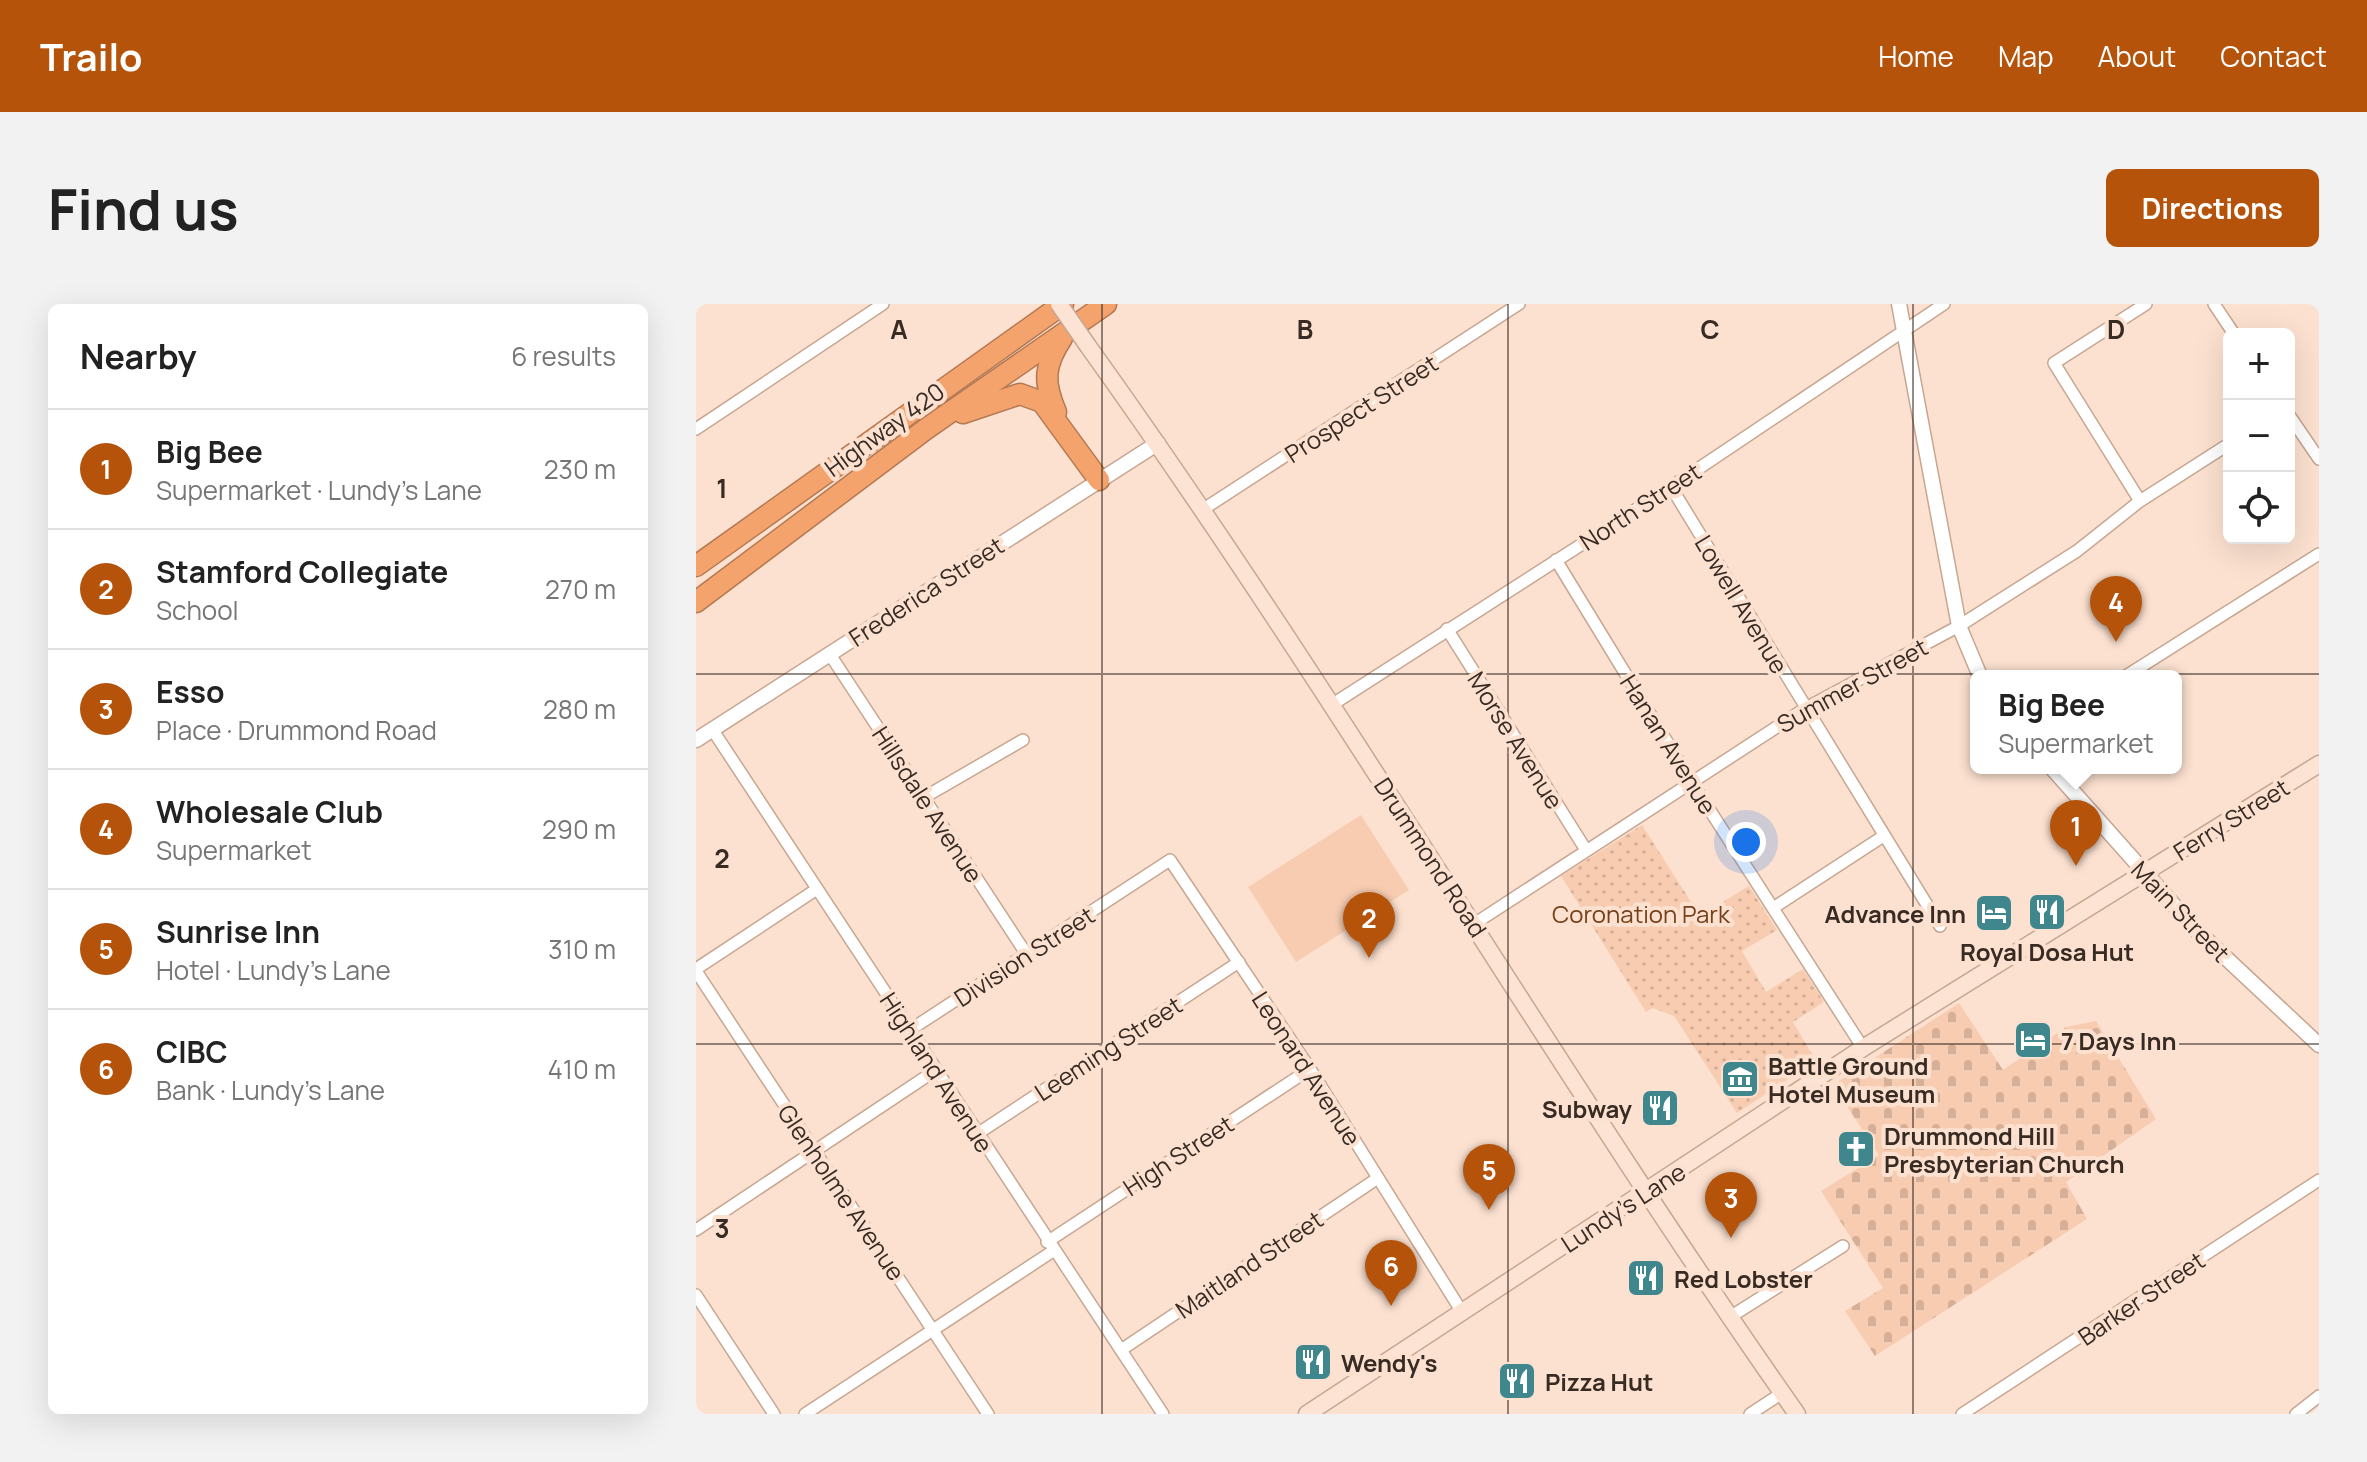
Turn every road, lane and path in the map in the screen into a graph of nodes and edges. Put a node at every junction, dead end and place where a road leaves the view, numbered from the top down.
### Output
1 (883, 304) edge
2 (1061, 304) edge
3 (1106, 304) edge
4 (1519, 304) edge
5 (1899, 304) edge
6 (1944, 304) edge
7 (2146, 304) edge
8 (2214, 304) edge
9 (2230, 328) edge
10 (1069, 329) junction
11 (1906, 329) junction
12 (2295, 424) edge
13 (1062, 426) junction
14 (696, 429) edge
15 (926, 429) junction
16 (1158, 443) junction
17 (2223, 448) edge
18 (2319, 459) edge
19 (1099, 480) junction
20 (1671, 487) junction
21 (2140, 501) junction
22 (1202, 510) junction
23 (2319, 554) edge
24 (1556, 560) junction
25 (696, 566) edge
26 (696, 600) edge
27 (1959, 626) junction
28 (1447, 629) junction
29 (829, 653) junction
30 (1977, 670) edge
31 (2135, 670) edge
32 (1333, 704) junction
33 (1806, 708) junction
34 (712, 729) junction
35 (696, 740) edge
36 (1023, 740) dead end
37 (2318, 766) edge
38 (2057, 774) edge
39 (1691, 781) junction
40 (923, 798) junction
41 (1882, 837) junction
42 (1586, 850) junction
43 (2143, 874) junction
44 (1137, 880) joint
45 (817, 889) junction
46 (1773, 908) junction
47 (1474, 924) junction
48 (1940, 926) dead end
49 (1027, 955) junction
50 (1239, 962) junction
51 (696, 970) edge
52 (910, 1030) junction
53 (2319, 1045) edge
54 (1863, 1048) junction
55 (1310, 1069) junction
56 (936, 1070) junction
57 (977, 1134) junction
58 (816, 1152) junction
59 (1378, 1178) junction
60 (2319, 1180) edge
61 (1647, 1191) junction
62 (696, 1230) edge
63 (1050, 1246) junction
64 (1843, 1246) dead end
65 (696, 1295) edge
66 (1462, 1312) junction
67 (1730, 1317) junction
68 (934, 1330) junction
69 (1121, 1350) junction
70 (1782, 1393) junction
71 (2319, 1396) edge
72 (774, 1414) edge
73 (805, 1414) edge
74 (988, 1414) edge
75 (1163, 1414) edge
76 (1307, 1414) edge
77 (1750, 1414) edge
78 (1797, 1414) edge
79 (1962, 1414) edge
80 (2296, 1414) edge

1 - 14 street
2 - 16 main road, Drummond Road, bridge
2 - 25 highway, Highway 420
3 - 10 highway, Highway 420
4 - 22 street, Prospect Street
5 - 11 street
6 - 11 street, North Street
7 - 21 street
8 - 9 street
10 - 13 highway
10 - 15 highway, Highway 420
11 - 20 street, North Street
11 - 27 street
12 - 18 street
13 - 15 highway
13 - 19 highway
15 - 26 highway, Highway 420
16 - 19 street, Frederica Street
16 - 22 main road, Drummond Road
17 - 21 street, Summer Street
19 - 29 street, Frederica Street
20 - 24 street, North Street
20 - 33 street, Lowell Avenue
21 - 27 street, Summer Street
22 - 32 main road, Drummond Road
23 - 31 street
24 - 28 street, North Street
24 - 39 street, Hanan Avenue
27 - 30 street
27 - 33 street, Summer Street
28 - 32 street, North Street
28 - 42 street, Morse Avenue
29 - 34 street, Frederica Street
29 - 40 street, Hillsdale Avenue
32 - 47 main road, Drummond Road
33 - 39 street, Summer Street
33 - 41 street, Lowell Avenue
34 - 35 street, Frederica Street
34 - 45 street, Highland Avenue
36 - 40 street
37 - 43 main road, Ferry Street
38 - 43 street, Main Street
39 - 42 street, Summer Street
39 - 46 street, Hanan Avenue
40 - 49 street, Hillsdale Avenue
41 - 46 street
41 - 48 street, Lowell Avenue
42 - 47 street, Summer Street
43 - 53 street, Main Street
43 - 54 main road, Lundy's Lane
44 - 49 street, Division Street
44 - 50 street, Leonard Avenue
45 - 51 street
45 - 52 street, Highland Avenue
46 - 54 street, Hanan Avenue
47 - 61 main road, Drummond Road
49 - 52 street, Division Street
50 - 55 street, Leonard Avenue
50 - 57 street, Leeming Street
51 - 58 street, Glenholme Avenue
52 - 56 street, Highland Avenue
54 - 61 main road, Lundy's Lane
55 - 59 street, Leonard Avenue
55 - 63 street, High Street
56 - 57 street, Highland Avenue
56 - 58 street
57 - 63 street, Highland Avenue
58 - 62 street
58 - 68 street, Glenholme Avenue
59 - 66 street, Leonard Avenue
59 - 69 street, Maitland Street
60 - 79 street, Barker Street
61 - 66 main road, Lundy's Lane
61 - 67 main road, Drummond Road
63 - 68 street, High Street
63 - 69 street, Highland Avenue
64 - 67 street
65 - 72 street
66 - 76 main road, Lundy's Lane
67 - 70 main road, Drummond Road
68 - 73 street, High Street
68 - 74 street, Glenholme Avenue
69 - 75 street, Highland Avenue
70 - 77 street
70 - 78 main road, Drummond Road
71 - 80 street

